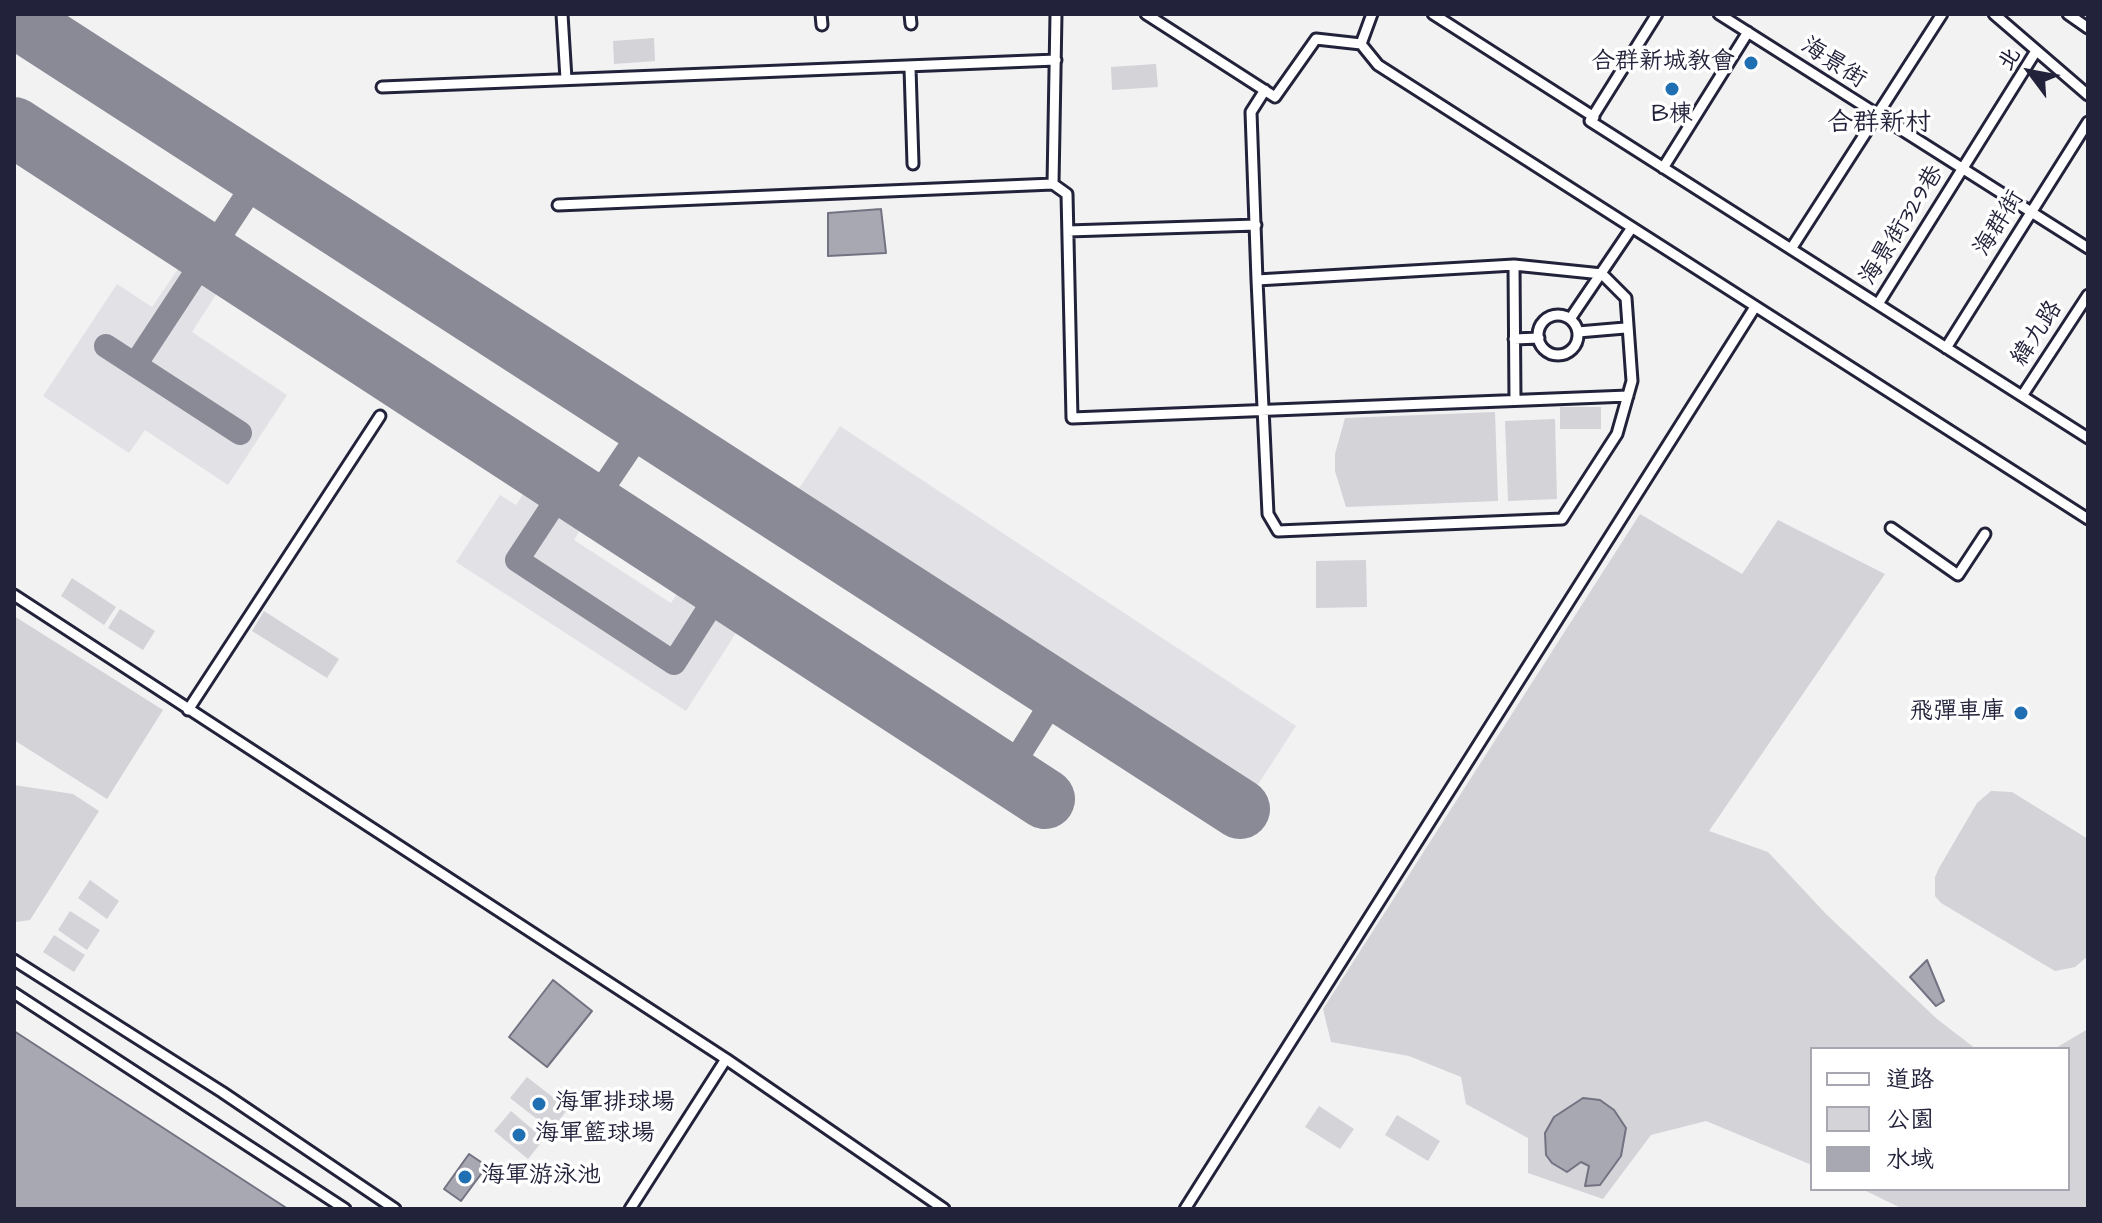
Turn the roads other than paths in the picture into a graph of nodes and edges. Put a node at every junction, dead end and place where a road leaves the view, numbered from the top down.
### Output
1 (562, 14) edge
2 (1056, 14) edge
3 (1146, 14) edge
4 (1372, 14) edge
5 (1433, 14) edge
6 (1657, 14) edge
7 (1719, 14) edge
8 (1942, 14) edge
9 (1994, 14) edge
10 (2068, 14) edge
11 (2088, 28) edge
12 (1748, 32) junction
13 (1361, 44) junction
14 (2036, 51) junction
15 (1056, 60) junction
16 (910, 68) junction
17 (566, 79) junction
18 (382, 87) dead end
19 (1265, 90) junction
20 (2088, 95) edge
21 (1878, 116) junction
22 (1592, 119) junction
23 (2088, 122) edge
24 (913, 164) dead end
25 (1663, 168) junction
26 (1962, 168) junction
27 (1053, 184) junction
28 (558, 205) dead end
29 (2030, 211) junction
30 (1256, 225) junction
31 (1631, 229) junction
32 (1068, 231) junction
33 (2088, 248) edge
34 (1791, 249) junction
35 (1514, 265) junction
36 (1602, 274) junction
37 (1257, 280) junction
38 (2088, 295) edge
39 (1878, 304) junction
40 (1755, 307) junction
41 (1570, 319) junction
42 (1625, 328) junction
43 (1578, 332) junction
44 (1539, 338) junction
45 (1514, 339) junction
46 (1946, 348) junction
47 (1628, 396) junction
48 (2022, 396) junction
49 (1515, 400) junction
50 (1265, 410) junction
51 (380, 416) dead end
52 (2088, 438) edge
53 (2088, 519) edge
54 (1891, 528) dead end
55 (1985, 534) dead end
56 (14, 595) edge
57 (188, 710) junction
58 (14, 960) edge
59 (14, 993) edge
60 (726, 1059) junction
61 (345, 1209) edge
62 (395, 1209) edge
63 (630, 1209) edge
64 (944, 1209) edge
65 (1185, 1209) edge

1 - 17 street
2 - 15 street
3 - 19 street
4 - 13 street
5 - 22 street
6 - 22 street
7 - 12 street, 海景街
8 - 21 street
9 - 14 street
10 - 11 street
12 - 21 street, 海景街
12 - 25 street
13 - 19 street
13 - 31 street
14 - 20 street
14 - 26 street, 海景街329巷
15 - 16 street
15 - 27 street
16 - 17 street
16 - 24 street
17 - 18 street
19 - 30 street
21 - 26 street, 海景街
21 - 34 street
22 - 25 street
23 - 29 street, 海群街
25 - 34 street
26 - 29 street, 海景街
26 - 39 street, 海景街329巷
27 - 28 street
27 - 32 street
29 - 33 street, 海景街
29 - 46 street, 海群街
30 - 32 street
30 - 37 street
31 - 36 street
31 - 40 street
32 - 50 street
34 - 39 street
35 - 36 street
35 - 37 street
35 - 45 street
36 - 41 street
36 - 42 street
37 - 50 street
38 - 48 street, 緯九路
39 - 46 street
40 - 53 street
40 - 65 street
41 - 43 street
41 - 44 street
42 - 43 street
42 - 47 street
43 - 44 street
44 - 45 street
45 - 49 street
46 - 48 street
47 - 49 street
47 - 50 street
48 - 52 street
49 - 50 street
51 - 57 street
54 - 55 street
56 - 57 street
57 - 60 street
58 - 62 street
59 - 61 street
60 - 63 street
60 - 64 street

